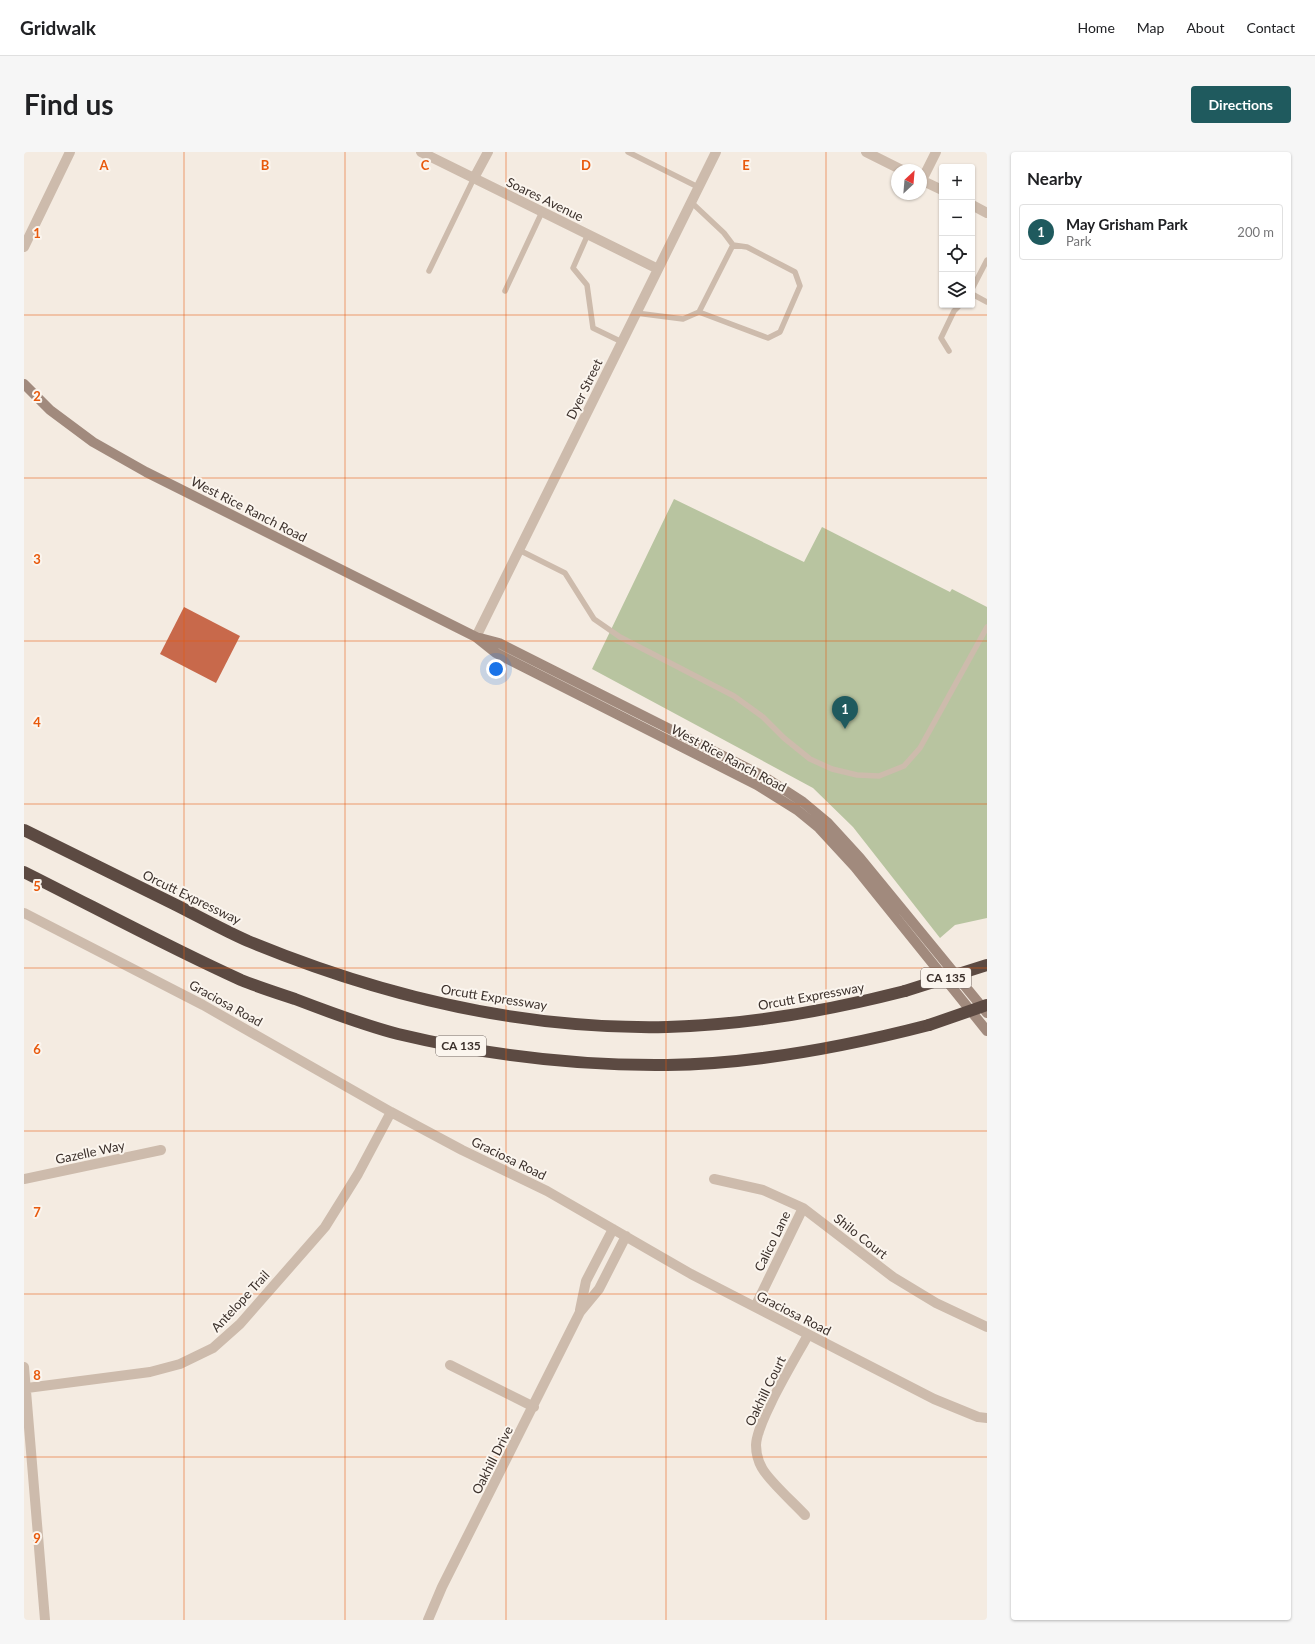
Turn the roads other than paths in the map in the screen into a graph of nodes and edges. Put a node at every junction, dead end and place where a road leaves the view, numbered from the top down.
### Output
1 (70, 152) edge
2 (421, 152) edge
3 (488, 152) edge
4 (628, 152) edge
5 (716, 152) edge
6 (866, 152) edge
7 (936, 152) edge
8 (891, 164) edge
9 (927, 169) edge
10 (474, 178) junction
11 (927, 183) edge
12 (698, 187) junction
13 (939, 189) edge
14 (691, 202) junction
15 (975, 207) edge
16 (542, 212) junction
17 (987, 213) edge
18 (588, 234) junction
19 (733, 245) junction
20 (24, 247) edge
21 (986, 262) edge
22 (658, 269) junction
23 (429, 271) dead end
24 (975, 283) edge
25 (505, 291) dead end
26 (975, 296) edge
27 (987, 302) edge
28 (957, 308) edge
29 (699, 312) junction
30 (636, 314) junction
31 (622, 342) junction
32 (949, 351) dead end
33 (24, 384) edge
34 (519, 550) junction
35 (987, 627) edge
36 (476, 637) junction
37 (24, 830) edge
38 (24, 872) edge
39 (24, 913) edge
40 (987, 965) edge
41 (987, 1005) edge
42 (987, 1013) edge
43 (987, 1031) edge
44 (391, 1112) junction
45 (161, 1150) dead end
46 (24, 1179) edge
47 (714, 1179) dead end
48 (803, 1208) junction
49 (613, 1229) junction
50 (626, 1236) junction
51 (755, 1307) junction
52 (580, 1312) junction
53 (987, 1327) edge
54 (808, 1335) junction
55 (450, 1365) dead end
56 (24, 1367) edge
57 (27, 1388) junction
58 (534, 1407) junction
59 (987, 1418) edge
60 (805, 1515) dead end
61 (45, 1620) edge
62 (428, 1620) edge

1 - 20 street
2 - 10 street, Soares Avenue
3 - 10 street
4 - 12 lane
5 - 12 street, Dyer Street
6 - 8 street
7 - 9 street
10 - 16 street, Soares Avenue
10 - 23 lane
11 - 13 street
12 - 14 street, Dyer Street
14 - 19 lane
14 - 22 street, Dyer Street
15 - 17 street
16 - 18 street, Soares Avenue
16 - 25 lane
18 - 22 street, Soares Avenue
18 - 31 lane
19 - 29 lane
19 - 29 lane
21 - 24 lane
22 - 30 street, Dyer Street
26 - 27 lane
28 - 32 lane
29 - 30 lane
30 - 31 street, Dyer Street
31 - 34 street, Dyer Street
33 - 36 main road, West Rice Ranch Road
34 - 35 lane
34 - 36 street, Dyer Street
36 - 42 main road, West Rice Ranch Road
36 - 43 main road, West Rice Ranch Road
37 - 40 highway, Orcutt Expressway / CA 135, bridge
38 - 41 highway, CA 135, bridge
39 - 44 street, Graciosa Road
44 - 49 street, Graciosa Road
44 - 57 street, Antelope Trail
45 - 46 street, Gazelle Way
47 - 48 street, Shilo Court
48 - 51 street, Calico Lane
48 - 53 street, Shilo Court
49 - 50 street, Graciosa Road
49 - 52 street, Oakhill Drive
50 - 51 street, Graciosa Road
50 - 52 street, Oakhill Drive
51 - 54 street, Graciosa Road
52 - 58 street, Oakhill Drive
54 - 59 street, Graciosa Road
54 - 60 street, Oakhill Court
55 - 58 street
56 - 57 street
57 - 61 street
58 - 62 street, Oakhill Drive

